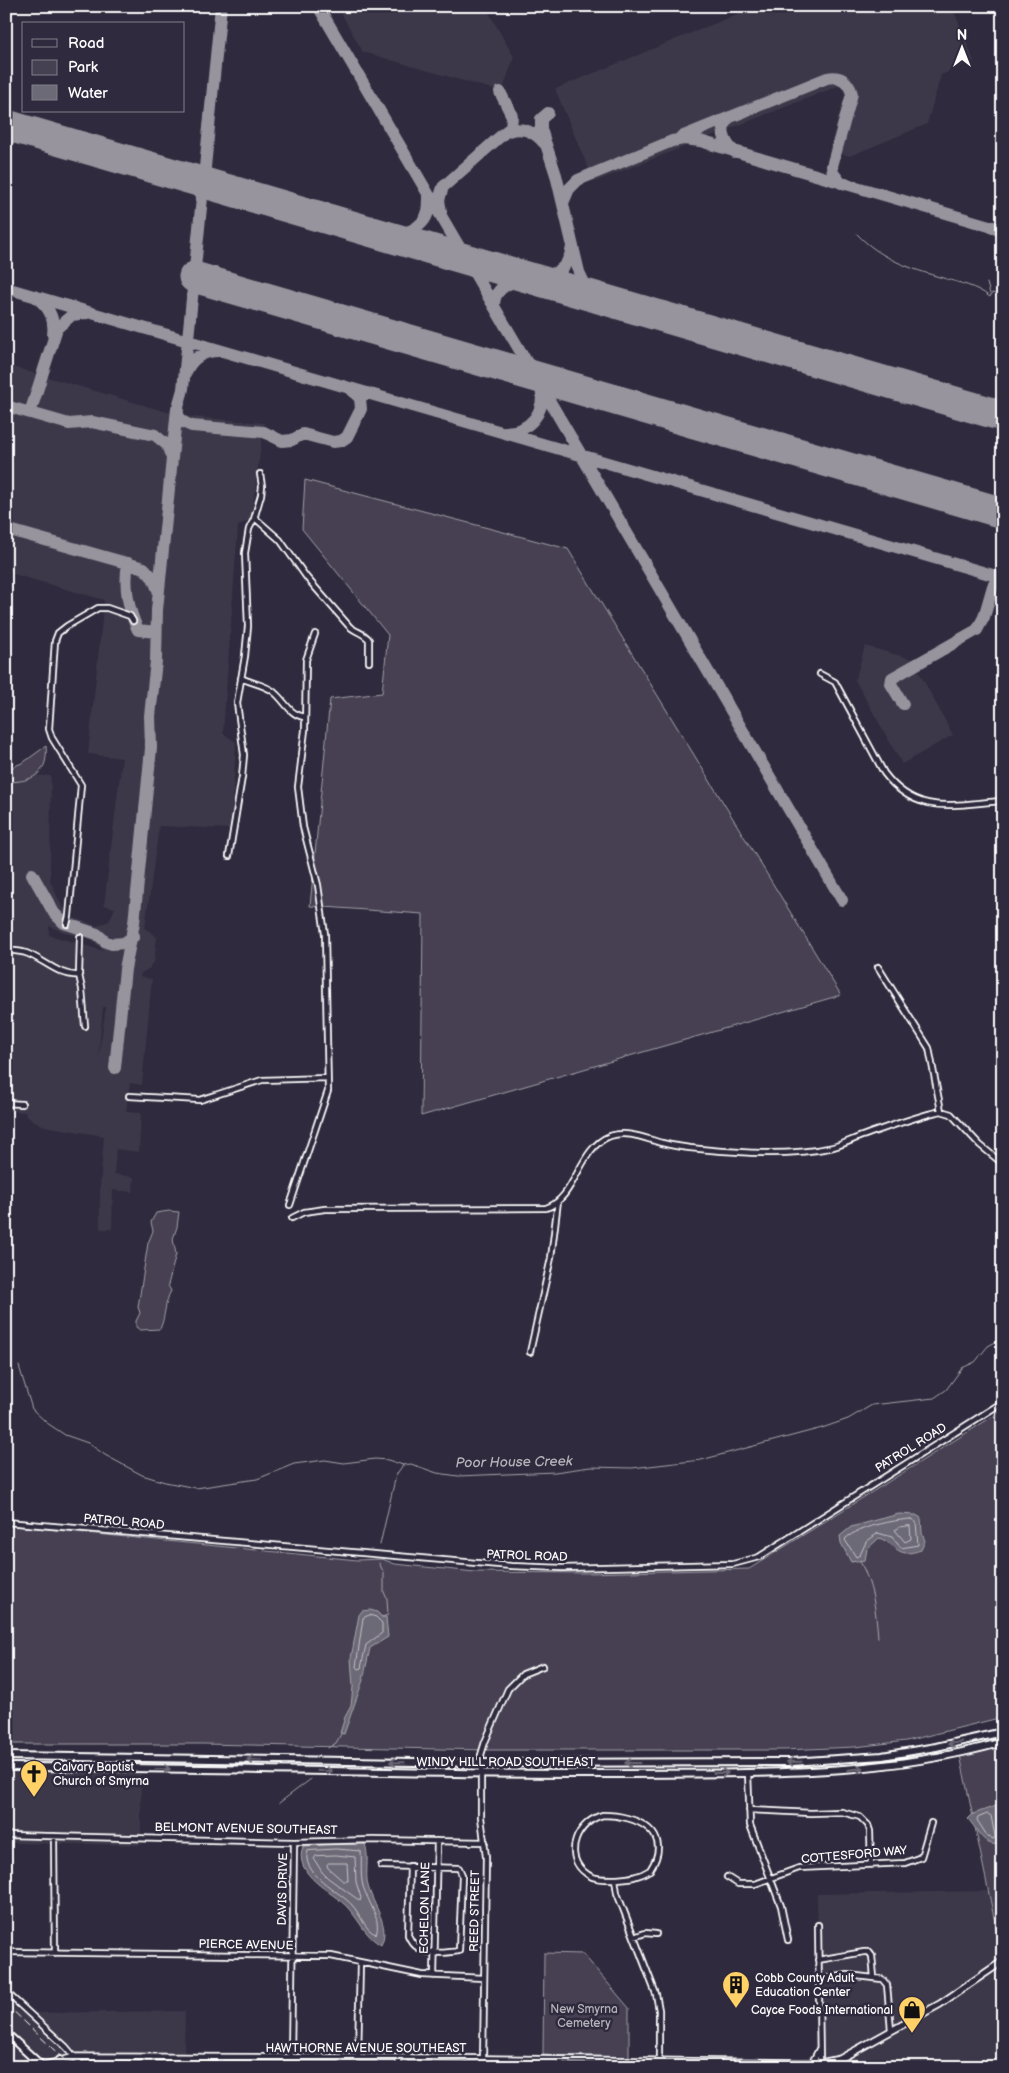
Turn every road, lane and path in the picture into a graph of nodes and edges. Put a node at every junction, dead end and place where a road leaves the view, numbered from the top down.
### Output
1 (260, 474) dead end
2 (254, 518) junction
3 (133, 620) dead end
4 (315, 634) dead end
5 (369, 662) dead end
6 (820, 674) dead end
7 (241, 678) junction
8 (304, 717) junction
9 (1003, 800) edge
10 (229, 856) dead end
11 (67, 924) dead end
12 (80, 937) dead end
13 (6, 950) edge
14 (878, 967) dead end
15 (79, 975) junction
16 (86, 1026) dead end
17 (327, 1078) junction
18 (129, 1096) dead end
19 (6, 1104) edge
20 (22, 1104) dead end
21 (941, 1111) junction
22 (1003, 1164) edge
23 (558, 1201) junction
24 (290, 1205) dead end
25 (292, 1218) dead end
26 (530, 1352) dead end
27 (1003, 1402) edge
28 (6, 1522) edge
29 (542, 1666) dead end
30 (1003, 1732) edge
31 (1003, 1742) edge
32 (6, 1756) edge
33 (481, 1763) junction
34 (6, 1768) edge
35 (481, 1773) junction
36 (748, 1773) junction
37 (749, 1810) junction
38 (932, 1823) dead end
39 (6, 1835) edge
40 (54, 1836) junction
41 (437, 1841) junction
42 (294, 1842) junction
43 (485, 1842) junction
44 (871, 1864) junction
45 (381, 1866) dead end
46 (410, 1866) junction
47 (436, 1868) junction
48 (727, 1877) dead end
49 (616, 1879) junction
50 (770, 1880) junction
51 (818, 1925) dead end
52 (656, 1934) dead end
53 (634, 1937) junction
54 (788, 1940) dead end
55 (6, 1952) edge
56 (434, 1952) junction
57 (55, 1953) junction
58 (291, 1956) junction
59 (818, 1960) junction
60 (1003, 1961) edge
61 (360, 1962) junction
62 (434, 1976) junction
63 (874, 1976) junction
64 (484, 1978) junction
65 (818, 1980) junction
66 (6, 1992) edge
67 (891, 2030) junction
68 (6, 2033) edge
69 (819, 2049) junction
70 (75, 2057) junction
71 (220, 2057) junction
72 (291, 2057) junction
73 (358, 2058) junction
74 (399, 2058) junction
75 (842, 2058) junction
76 (483, 2059) junction
77 (562, 2060) junction
78 (659, 2062) junction
79 (782, 2062) junction
80 (60, 2063) edge
81 (809, 2064) edge
82 (821, 2064) edge
83 (42, 2066) edge
84 (852, 2066) junction
85 (874, 2066) edge
86 (83, 2067) edge
87 (221, 2067) edge
88 (399, 2067) edge
89 (559, 2067) edge
90 (796, 2067) edge
91 (835, 2067) edge
92 (923, 2067) edge

1 - 2 street
2 - 5 street
2 - 7 street
3 - 11 street
4 - 8 street
6 - 9 street
7 - 8 street
7 - 10 street
8 - 17 street
12 - 15 street
13 - 15 street
14 - 21 street
15 - 16 street
17 - 18 street
17 - 24 street
19 - 20 street
21 - 22 street
21 - 23 street
23 - 25 street
23 - 26 street
27 - 28 street, PATROL ROAD
29 - 33 street, REED STREET
30 -> 33 main road, WINDY HILL ROAD SOUTHEAST
36 -> 31 main road, WINDY HILL ROAD SOUTHEAST
33 -> 32 main road, WINDY HILL ROAD SOUTHEAST
33 - 35 street, REED STREET
34 -> 35 main road, WINDY HILL ROAD SOUTHEAST
35 -> 36 main road, WINDY HILL ROAD SOUTHEAST
35 - 43 street, REED STREET
36 - 37 street
37 - 44 street
37 - 50 street
38 - 44 street, COTTESFORD WAY
39 - 40 street, BELMONT AVENUE SOUTHEAST
40 - 42 street, BELMONT AVENUE SOUTHEAST
40 - 57 street
41 - 42 street, BELMONT AVENUE SOUTHEAST
41 - 43 street, BELMONT AVENUE SOUTHEAST
41 - 47 street, ECHELON LANE
42 - 58 street, DAVIS DRIVE
43 - 64 street, REED STREET
44 - 50 street, COTTESFORD WAY
45 - 46 street
46 - 47 street
46 - 56 street
47 - 56 street, ECHELON LANE
47 - 56 street
48 - 50 street, COTTESFORD WAY
49 - 49 street
49 - 53 street
50 - 54 street
51 - 59 street
52 - 53 street
53 - 78 street
55 - 57 street, PIERCE AVENUE
56 - 62 street, ECHELON LANE
57 - 58 street, PIERCE AVENUE
58 - 61 street, PIERCE AVENUE
58 - 72 street, DAVIS DRIVE
59 - 63 street
59 - 65 street
60 - 67 street
61 - 62 street, PIERCE AVENUE
61 - 73 street
62 - 64 street, PIERCE AVENUE
63 - 65 street
63 - 67 street
64 - 76 street, REED STREET
65 - 69 street
66 - 70 street
67 - 75 street
68 - 83 main road
69 - 81 street
69 - 82 street
70 - 71 street, HAWTHORNE AVENUE SOUTHEAST
70 - 80 street, HAWTHORNE AVENUE SOUTHEAST
70 - 86 street
71 - 72 street, HAWTHORNE AVENUE SOUTHEAST
71 - 87 street
72 - 73 street, HAWTHORNE AVENUE SOUTHEAST
73 - 74 street, HAWTHORNE AVENUE SOUTHEAST
74 - 76 street, HAWTHORNE AVENUE SOUTHEAST
74 - 88 street
75 - 82 street
75 - 84 street
75 - 91 street
76 - 77 street, HAWTHORNE AVENUE SOUTHEAST
77 - 78 street, HAWTHORNE AVENUE SOUTHEAST
77 - 89 street
78 - 79 street, HAWTHORNE AVENUE SOUTHEAST
79 - 81 street, HAWTHORNE AVENUE SOUTHEAST
79 - 90 street, HAWTHORNE AVENUE SOUTHEAST
80 - 83 street, HAWTHORNE AVENUE SOUTHEAST
81 - 82 street, HAWTHORNE AVENUE SOUTHEAST
84 - 85 street
84 - 91 street
85 - 92 street

